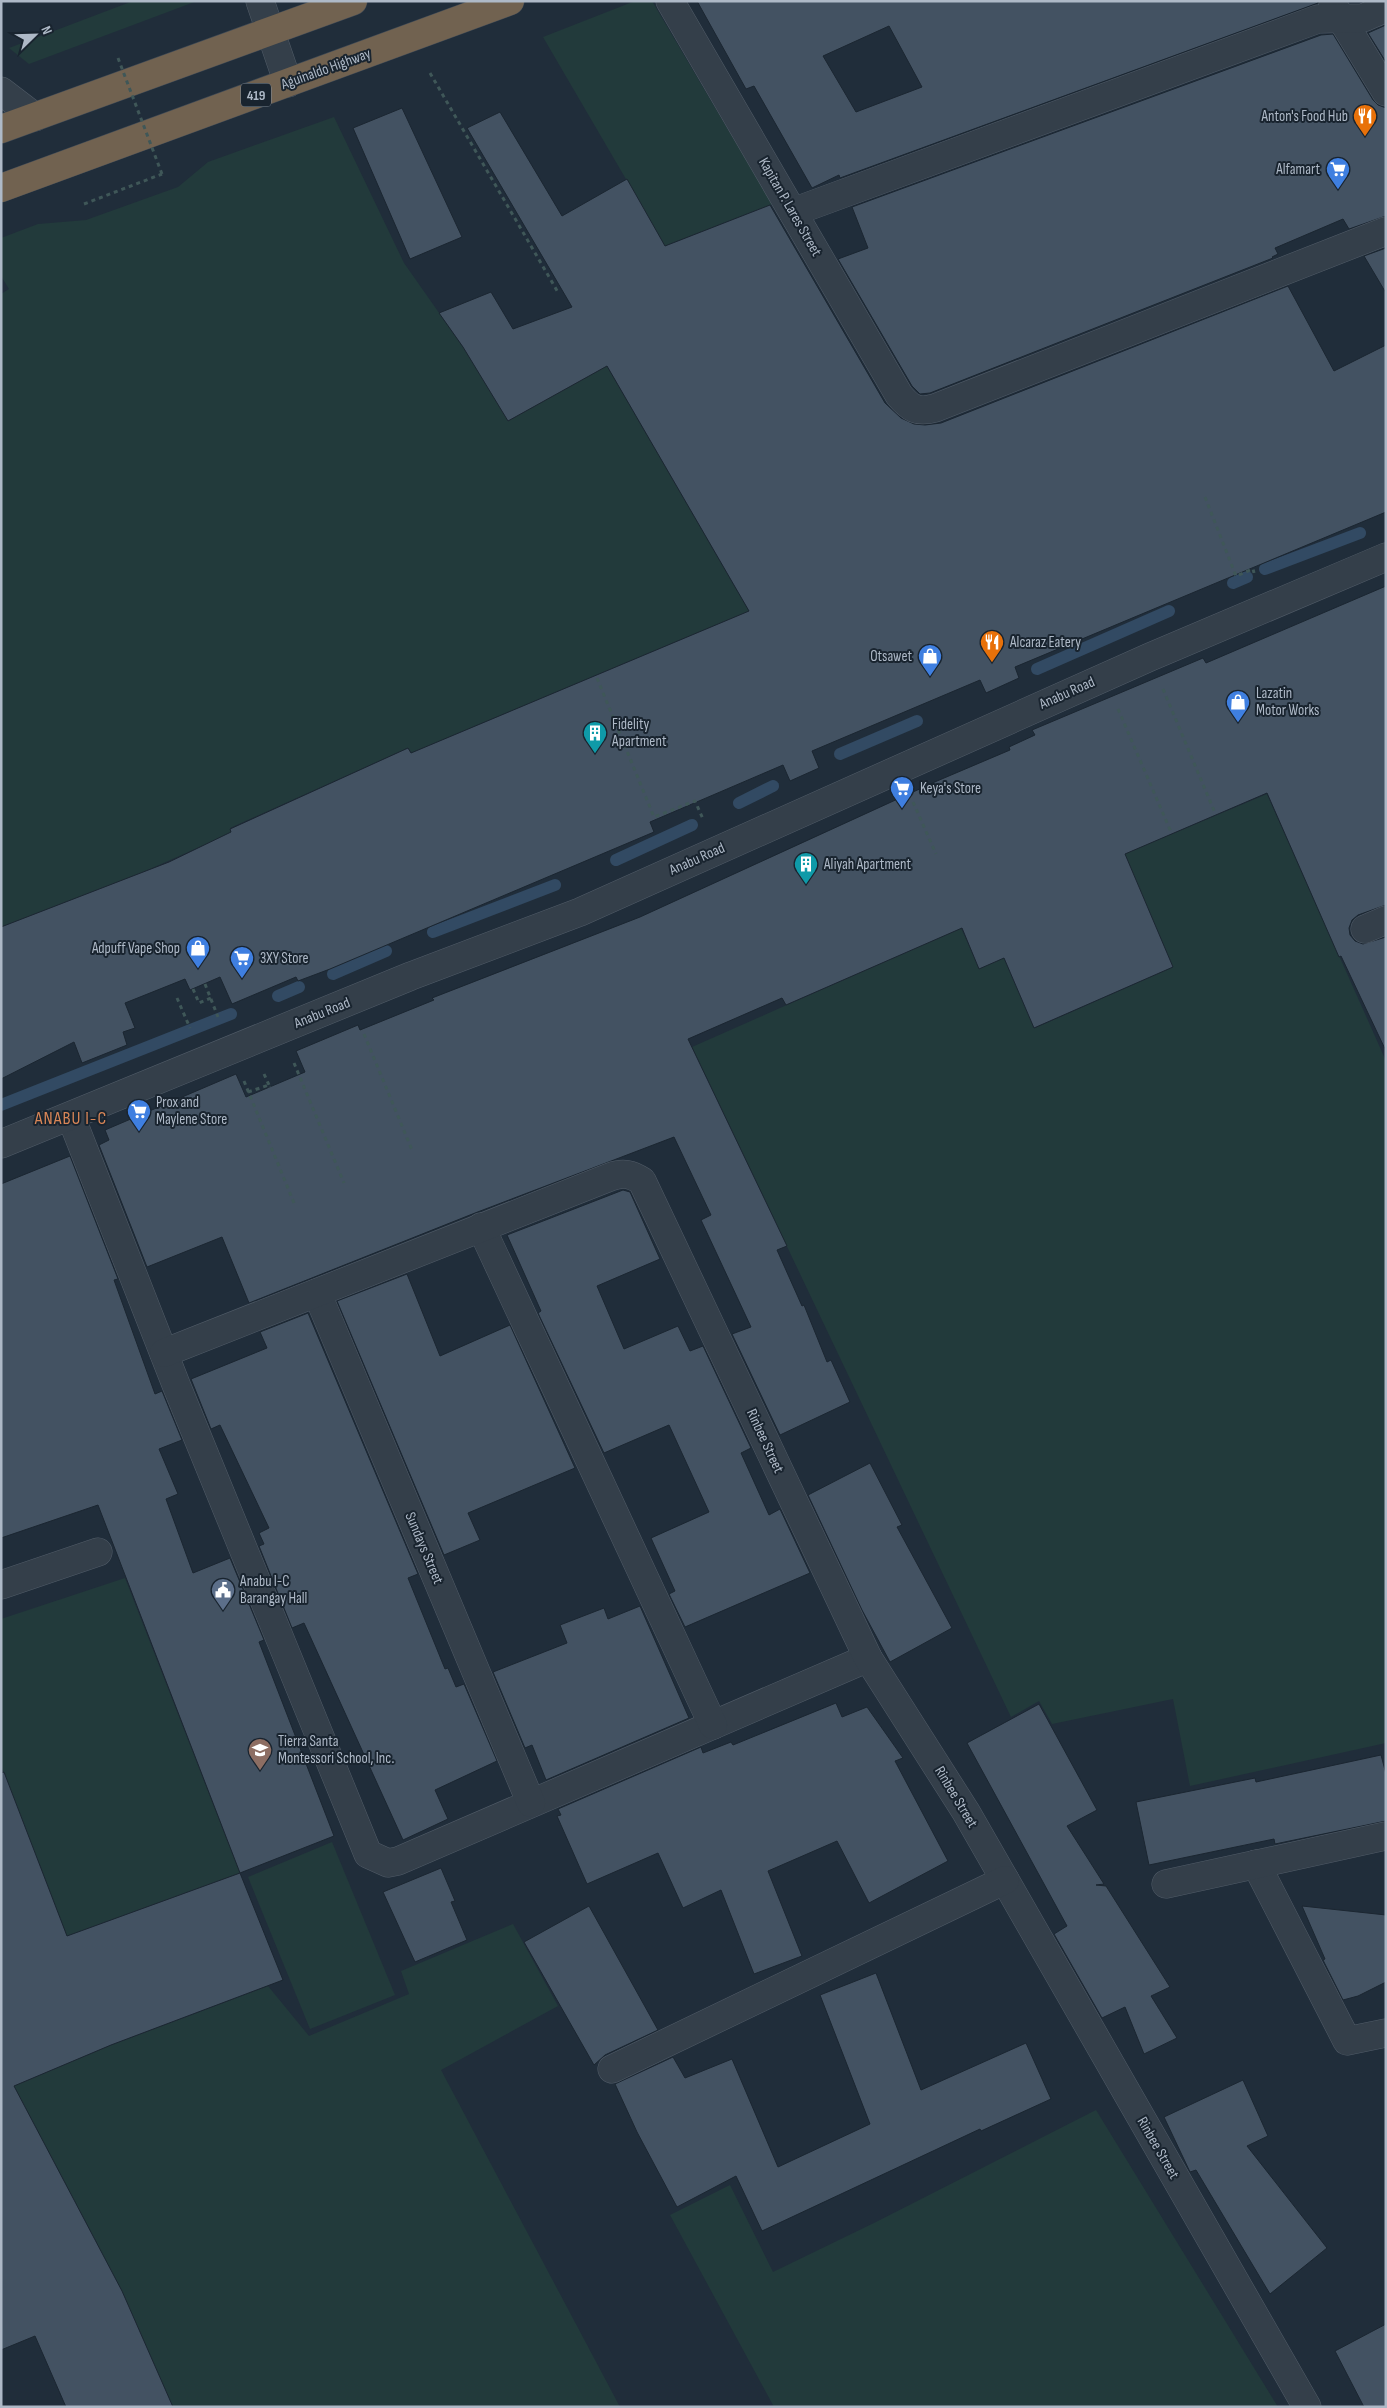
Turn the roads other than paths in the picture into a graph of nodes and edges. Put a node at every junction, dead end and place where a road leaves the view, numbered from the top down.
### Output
1 (260, 1) edge
2 (353, 1) edge
3 (510, 1) edge
4 (670, 1) edge
5 (1386, 8) edge
6 (1336, 10) edge
7 (270, 32) junction
8 (288, 83) junction
9 (1, 91) edge
10 (1386, 92) edge
11 (35, 117) junction
12 (1, 130) edge
13 (1, 188) edge
14 (793, 212) junction
15 (1386, 231) edge
16 (1386, 557) edge
17 (71, 1116) junction
18 (1, 1144) edge
19 (481, 1227) junction
20 (317, 1293) junction
21 (164, 1353) junction
22 (98, 1552) dead end
23 (1, 1586) edge
24 (868, 1658) junction
25 (713, 1725) junction
26 (531, 1803) junction
27 (1386, 1836) edge
28 (1256, 1864) junction
29 (1005, 1880) junction
30 (1166, 1884) dead end
31 (1386, 2033) edge
32 (612, 2069) dead end
33 (1308, 2407) edge

1 - 7 street
2 - 7 highway
3 - 8 highway, Aguinaldo Highway / 419
4 - 14 street, Kapitan P. Lares Street
5 - 6 street
6 - 10 street
6 - 14 street
7 - 8 street
7 - 11 highway
8 - 13 highway, Aguinaldo Highway / 419
9 - 11 street
11 - 12 highway
14 - 15 street, Kapitan P. Lares Street
16 - 17 street, Anabu Road
17 - 18 street, Anabu Road
17 - 21 street
19 - 20 street
19 - 24 street, Rinbee Street
19 - 25 street
20 - 21 street
20 - 26 street, Sundays Street
21 - 26 street
22 - 23 street
24 - 25 street
24 - 29 street, Rinbee Street
25 - 26 street
27 - 28 street
28 - 30 street
28 - 31 street
29 - 32 street
29 - 33 street, Rinbee Street

